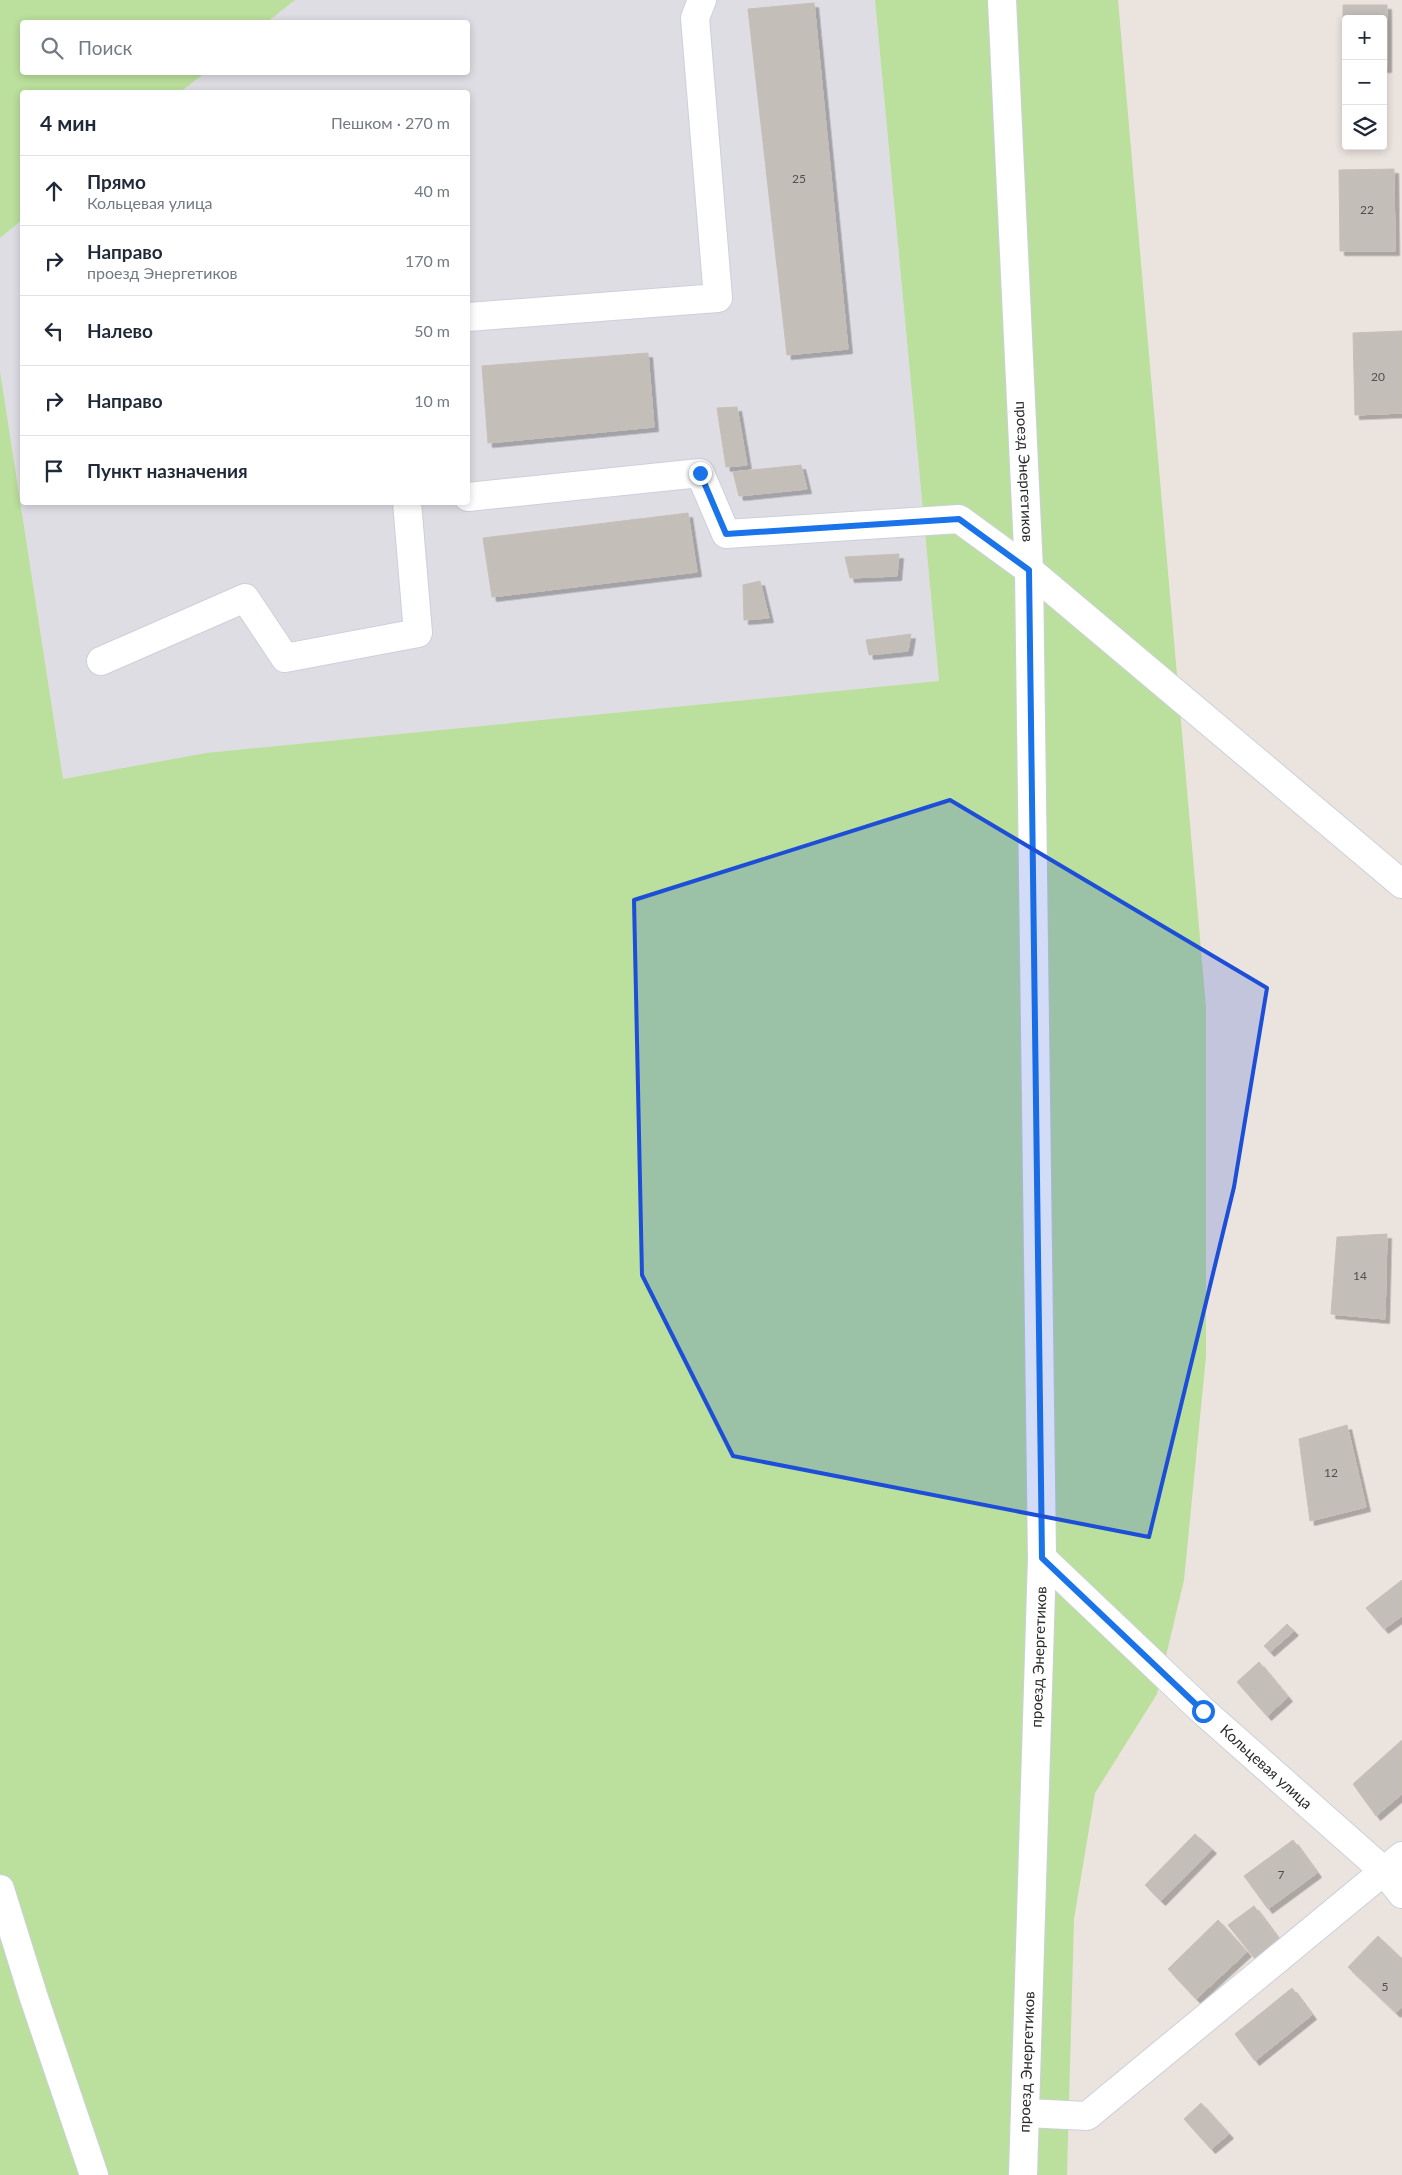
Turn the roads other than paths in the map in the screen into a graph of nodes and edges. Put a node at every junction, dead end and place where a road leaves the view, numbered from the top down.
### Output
1 (702, 0) edge
2 (1002, 0) edge
3 (470, 317) edge
4 (470, 497) edge
5 (407, 505) edge
6 (1029, 570) junction
7 (101, 661) dead end
8 (1402, 884) edge
9 (1042, 1558) junction
10 (1393, 1864) edge
11 (0, 1889) edge
12 (1402, 1894) edge
13 (1026, 2113) junction
14 (94, 2175) edge
15 (1023, 2175) edge

1 - 3 street
2 - 6 street, проезд Энергетиков
4 - 6 street
5 - 7 street
6 - 8 street
6 - 9 street, проезд Энергетиков
9 - 10 street, Кольцевая улица
9 - 13 street, проезд Энергетиков
10 - 12 street, Кольцевая улица
10 - 13 street
11 - 14 street
13 - 15 street, проезд Энергетиков

